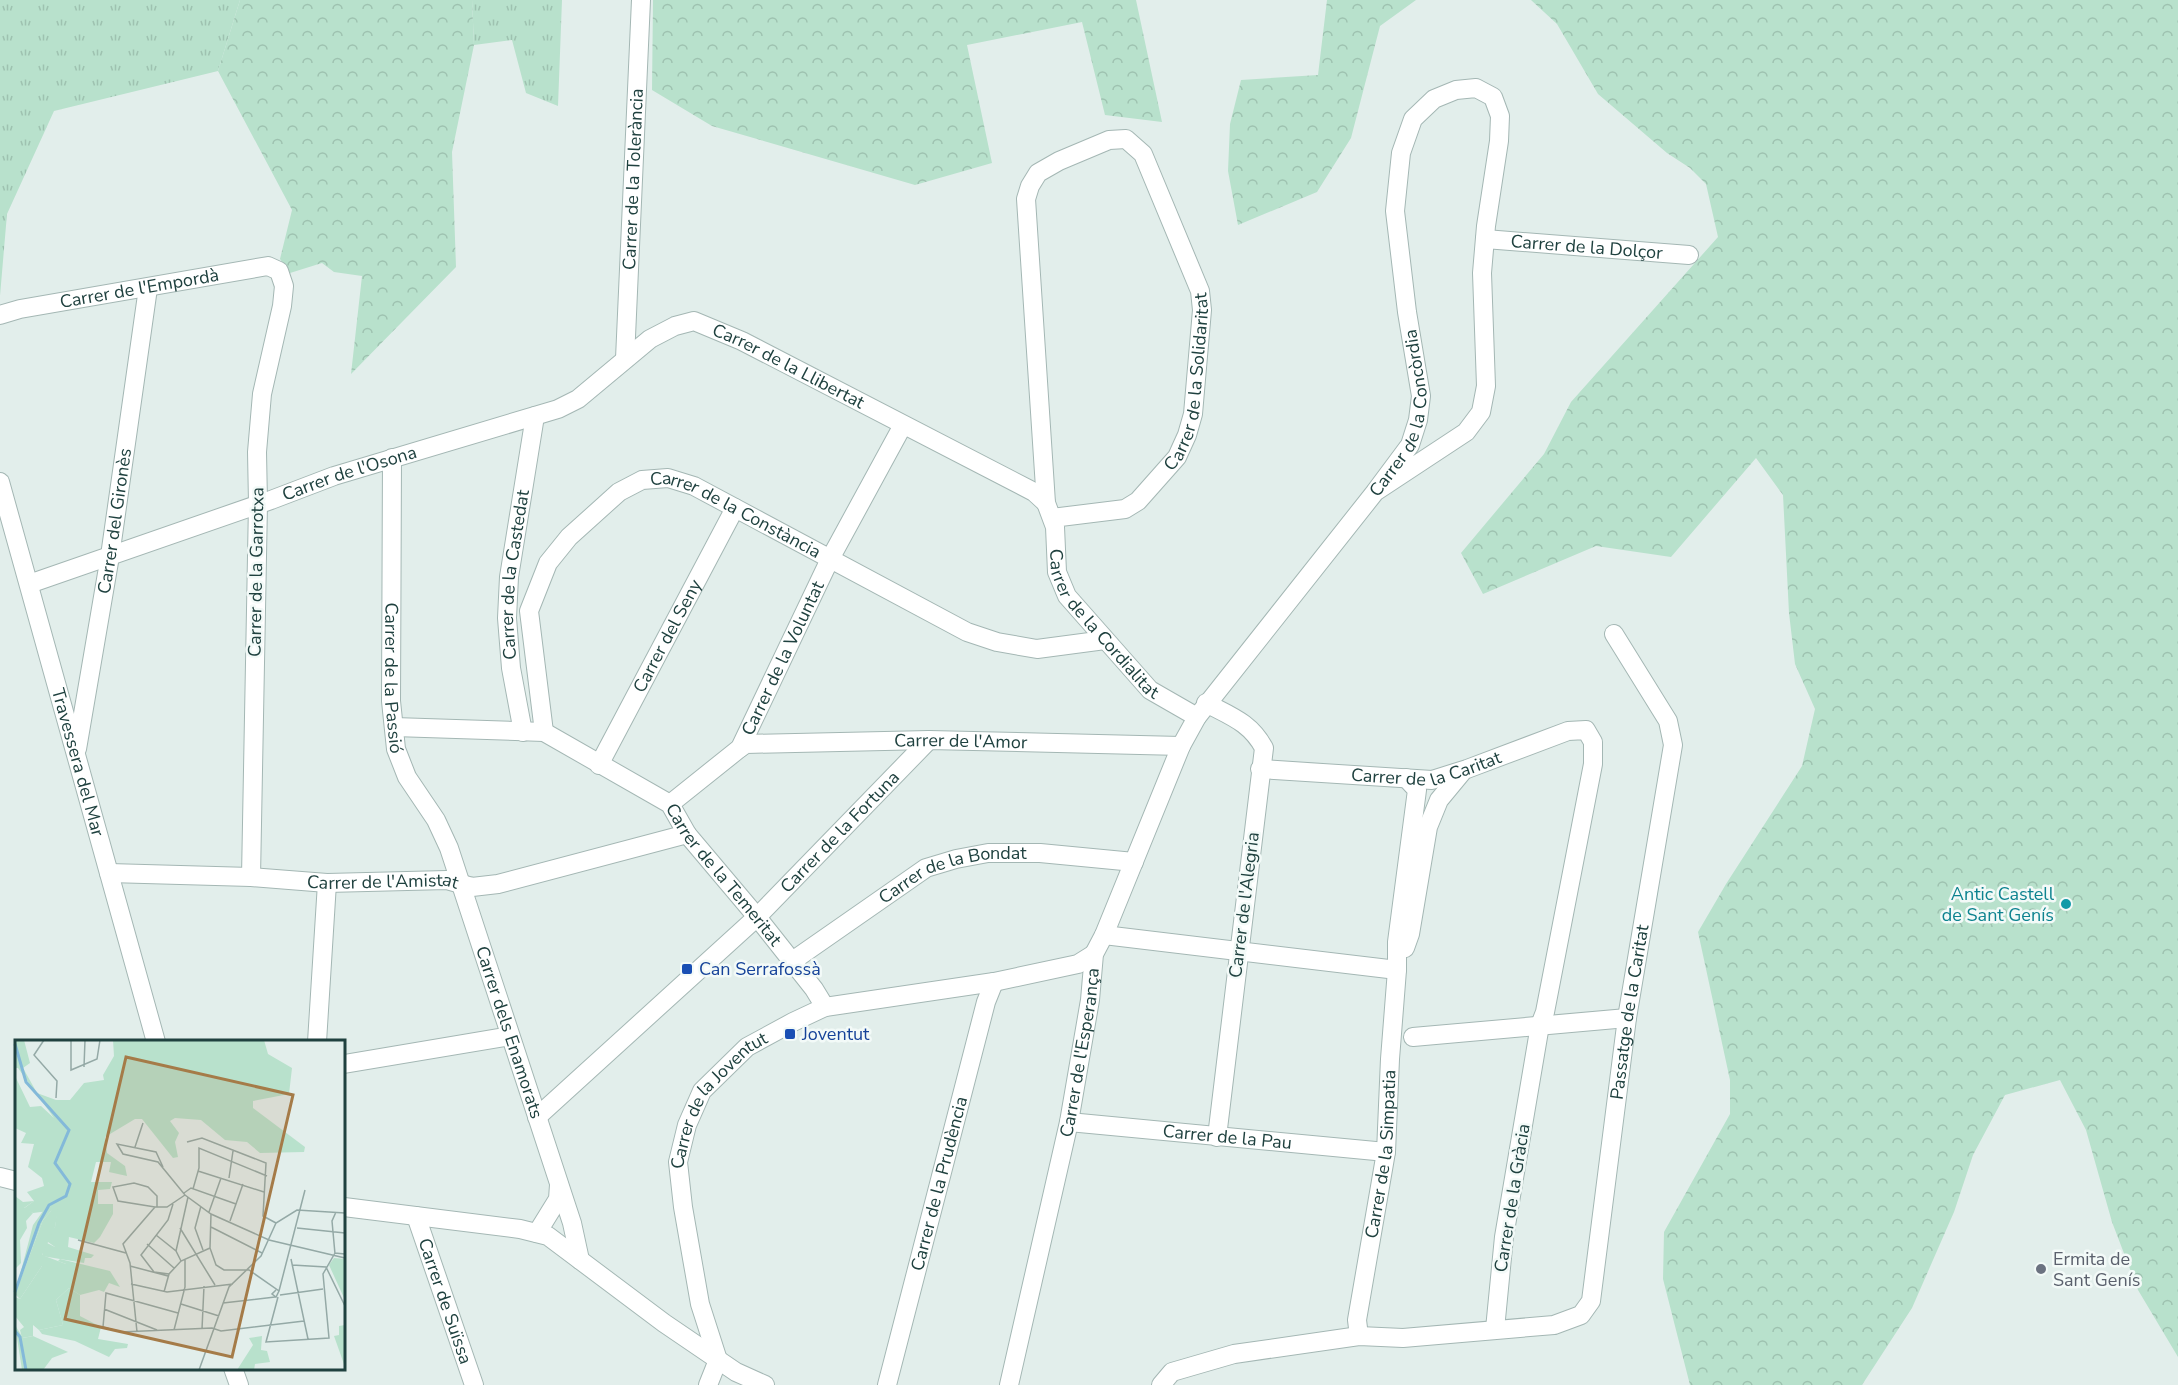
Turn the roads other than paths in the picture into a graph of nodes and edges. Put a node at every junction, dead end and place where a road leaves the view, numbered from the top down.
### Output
1 (641, 0) edge
2 (1485, 239) junction
3 (1689, 255) dead end
4 (279, 271) joint
5 (148, 288) junction
6 (0, 315) edge
7 (625, 359) junction
8 (535, 416) junction
9 (903, 425) junction
10 (392, 458) junction
11 (0, 482) edge
12 (1375, 492) junction
13 (258, 503) junction
14 (735, 508) junction
15 (1049, 511) junction
16 (110, 555) junction
17 (830, 559) junction
18 (29, 584) junction
19 (1614, 634) dead end
20 (1105, 640) junction
21 (1202, 710) junction
22 (394, 727) junction
23 (1586, 730) joint
24 (523, 732) junction
25 (544, 732) junction
26 (929, 740) junction
27 (1181, 746) junction
28 (740, 748) junction
29 (76, 754) junction
30 (599, 765) junction
31 (1260, 769) junction
32 (1463, 771) junction
33 (1406, 778) junction
34 (669, 804) junction
35 (687, 834) junction
36 (1134, 862) junction
37 (109, 873) junction
38 (251, 877) junction
39 (327, 883) junction
40 (459, 883) junction
41 (757, 917) junction
42 (1104, 935) junction
43 (1239, 952) junction
44 (1094, 954) junction
45 (791, 963) junction
46 (1397, 970) junction
47 (994, 982) junction
48 (825, 1007) junction
49 (1627, 1018) junction
50 (1540, 1025) junction
51 (510, 1036) junction
52 (1413, 1037) dead end
53 (156, 1040) edge
54 (317, 1040) edge
55 (345, 1064) edge
56 (537, 1117) junction
57 (1069, 1122) junction
58 (1217, 1137) junction
59 (1386, 1152) junction
60 (0, 1177) edge
61 (15, 1180) edge
62 (559, 1184) junction
63 (345, 1207) edge
64 (416, 1216) junction
65 (537, 1233) junction
66 (579, 1260) junction
67 (1495, 1329) junction
68 (1359, 1336) junction
69 (718, 1360) junction
70 (234, 1370) edge
71 (239, 1385) edge
72 (474, 1385) edge
73 (708, 1385) edge
74 (765, 1385) edge
75 (887, 1385) edge
76 (1010, 1385) edge
77 (1161, 1385) edge

1 - 7 street, Carrer de la Tolerància
2 - 3 street, Carrer de la Dolçor
2 - 12 street
2 - 12 street, Carrer de la Concòrdia
4 - 5 street, Carrer de l'Empordà
4 - 13 street, Carrer de la Garrotxa
5 - 6 street, Carrer de l'Empordà
5 - 16 street, Carrer del Gironès
7 - 8 street, Carrer de la Llibertat
7 - 9 street, Carrer de la Llibertat
8 - 10 street, Carrer de l'Osona
8 - 24 street, Carrer de la Castedat
9 - 15 street, Carrer de la Llibertat
9 - 17 street, Carrer de la Voluntat
10 - 13 street, Carrer de l'Osona
10 - 22 street, Carrer de la Passió
11 - 18 street, Travessera del Mar
12 - 21 street, Carrer de la Concòrdia
13 - 16 street, Carrer de l'Osona
13 - 38 street, Carrer de la Garrotxa
14 - 17 street, Carrer de la Constància
14 - 25 street, Carrer de la Constància
14 - 30 street, Carrer del Seny
15 - 15 street, Carrer de la Solidaritat
15 - 20 street, Carrer de la Cordialitat
16 - 18 street, Carrer de l'Osona
16 - 29 street, Carrer del Gironès
17 - 20 street, Carrer de la Constància
17 - 28 street, Carrer de la Voluntat
18 - 29 street, Travessera del Mar
19 - 49 street, Passatge de la Caritat
20 - 21 street, Carrer de la Cordialitat
21 - 27 street, Carrer de l'Esperança
21 - 31 street, Carrer de l'Alegria
22 - 24 street
22 - 40 street, Carrer de la Passió
23 - 32 street, Carrer de la Caritat
23 - 50 street, Carrer de la Gràcia
24 - 25 street
25 - 30 street, Carrer de la Temeritat
26 - 27 street, Carrer de l'Amor
26 - 28 street, Carrer de l'Amor
26 - 41 street, Carrer de la Fortuna
27 - 36 street, Carrer de l'Esperança
28 - 34 street, Carrer de la Voluntat
29 - 37 street, Travessera del Mar
30 - 34 street, Carrer de la Temeritat
31 - 33 street, Carrer de la Caritat
31 - 43 street, Carrer de l'Alegria
32 - 33 street, Carrer de la Caritat
32 - 46 street, Carrer de la Simpatia
33 - 46 street, Carrer de la Simpatia
34 - 35 street, Carrer de la Temeritat
35 - 40 street, Carrer de l'Amistat
35 - 41 street, Carrer de la Temeritat
36 - 42 street, Carrer de l'Esperança
36 - 45 street, Carrer de la Bondat
37 - 38 street, Carrer de l'Amistat
37 - 53 street, Travessera del Mar
38 - 39 street, Carrer de l'Amistat
39 - 40 street, Carrer de l'Amistat
39 - 54 street
40 - 51 street, Carrer dels Enamorats
41 - 45 street, Carrer de la Temeritat
41 - 56 street, Carrer de la Fortuna
42 - 43 street
42 - 44 street, Carrer de l'Esperança
43 - 46 street
43 - 58 street, Carrer de l'Alegria
44 - 47 street, Carrer de la Joventut
44 - 57 street, Carrer de l'Esperança
45 - 48 street, Carrer de la Temeritat
46 - 59 street, Carrer de la Simpatia
47 - 48 street, Carrer de la Joventut
47 - 75 street, Carrer de la Prudència
48 - 69 street, Carrer de la Joventut
49 - 50 street
49 - 67 street, Passatge de la Caritat
50 - 52 street
50 - 67 street, Carrer de la Gràcia
51 - 55 street
51 - 56 street, Carrer dels Enamorats
56 - 62 street, Carrer dels Enamorats
57 - 58 street, Carrer de la Pau
57 - 76 street, Carrer de l'Esperança
58 - 59 street, Carrer de la Pau
59 - 68 street, Carrer de la Simpatia
60 - 61 street
62 - 65 street
62 - 66 street, Carrer dels Enamorats
63 - 64 street
64 - 65 street
64 - 72 street, Carrer de Suïssa
65 - 66 street
66 - 69 street
67 - 68 street
68 - 77 street
69 - 73 street
69 - 74 street
70 - 71 street

